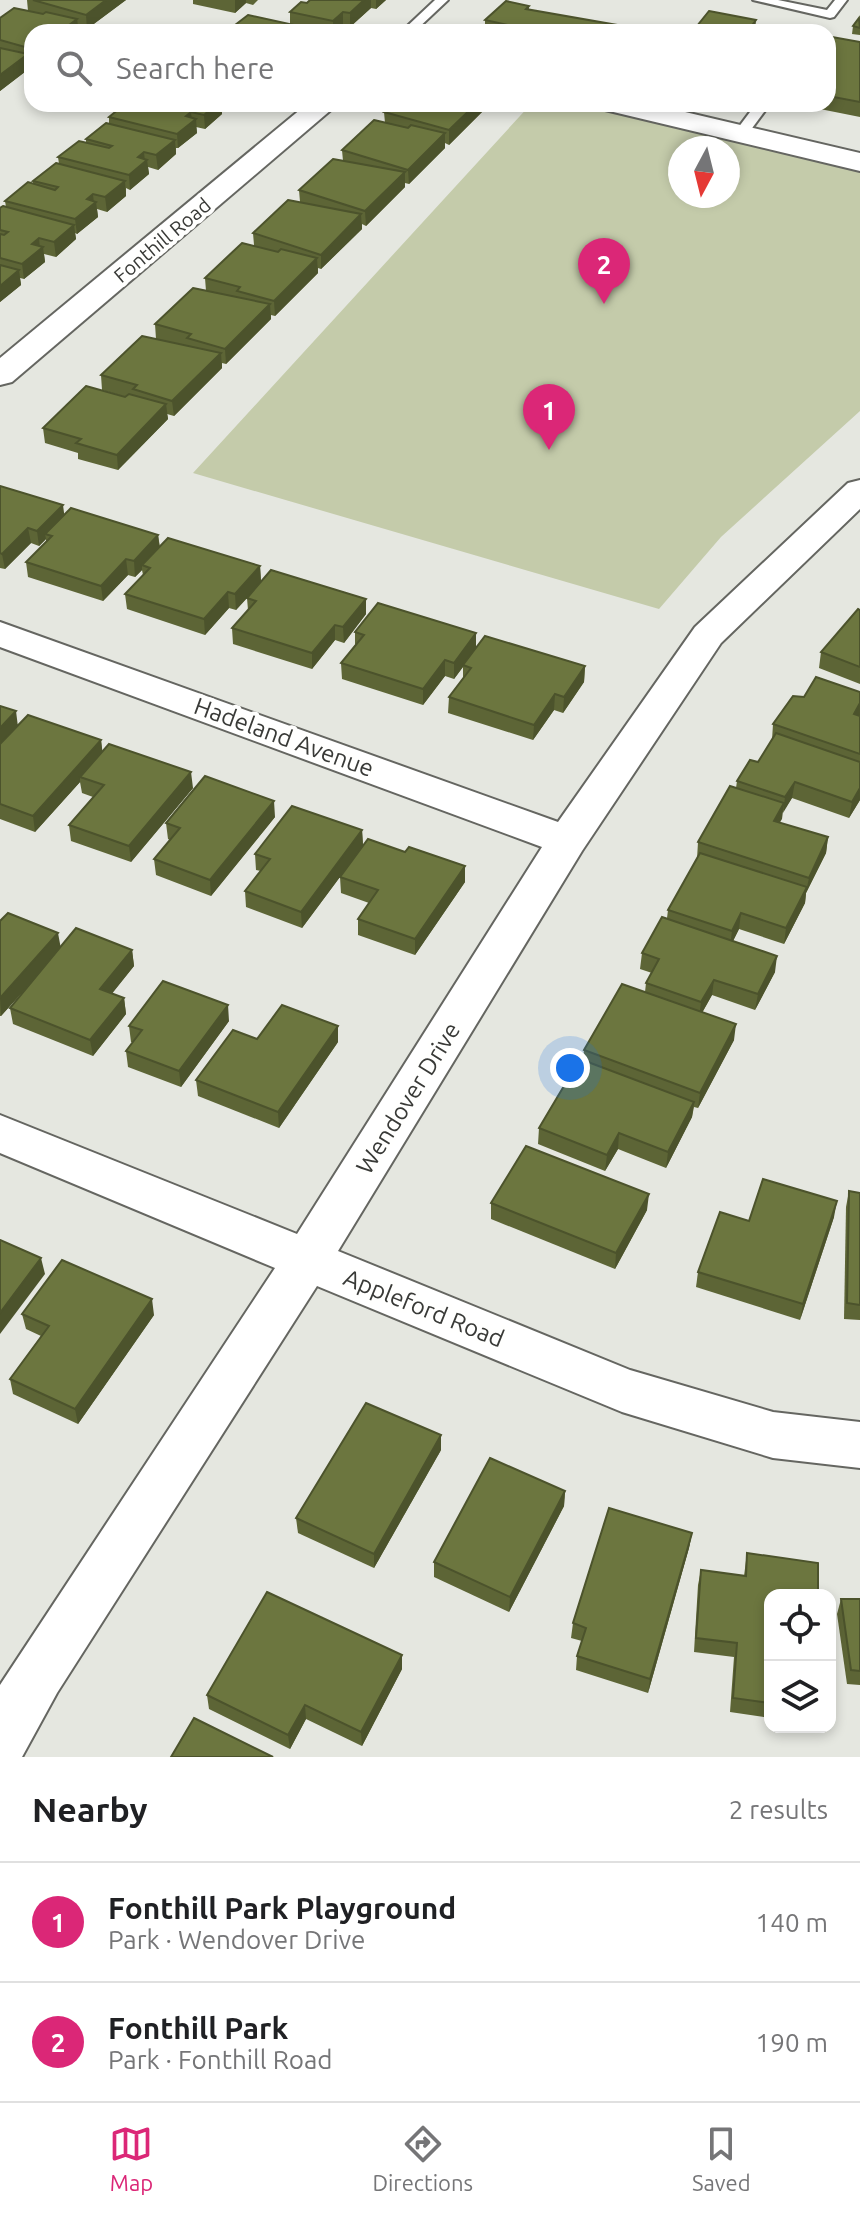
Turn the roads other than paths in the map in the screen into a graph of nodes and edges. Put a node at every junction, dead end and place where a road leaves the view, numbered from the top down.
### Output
1 (442, 0) edge
2 (759, 0) edge
3 (841, 0) edge
4 (416, 24) edge
5 (314, 112) edge
6 (651, 112) edge
7 (757, 112) edge
8 (742, 132) junction
9 (860, 162) edge
10 (0, 375) edge
11 (860, 490) edge
12 (0, 634) edge
13 (567, 841) junction
14 (0, 1133) edge
15 (307, 1260) junction
16 (860, 1445) edge
17 (0, 1741) edge

1 - 4 lane
2 - 3 lane
5 - 10 street, Fonthill Road
6 - 8 street
7 - 8 lane
8 - 9 street
11 - 13 street, Wendover Drive
12 - 13 street, Hadeland Avenue
13 - 15 street, Wendover Drive
14 - 15 street, Appleford Road
15 - 16 street, Appleford Road
15 - 17 street, Wendover Drive

